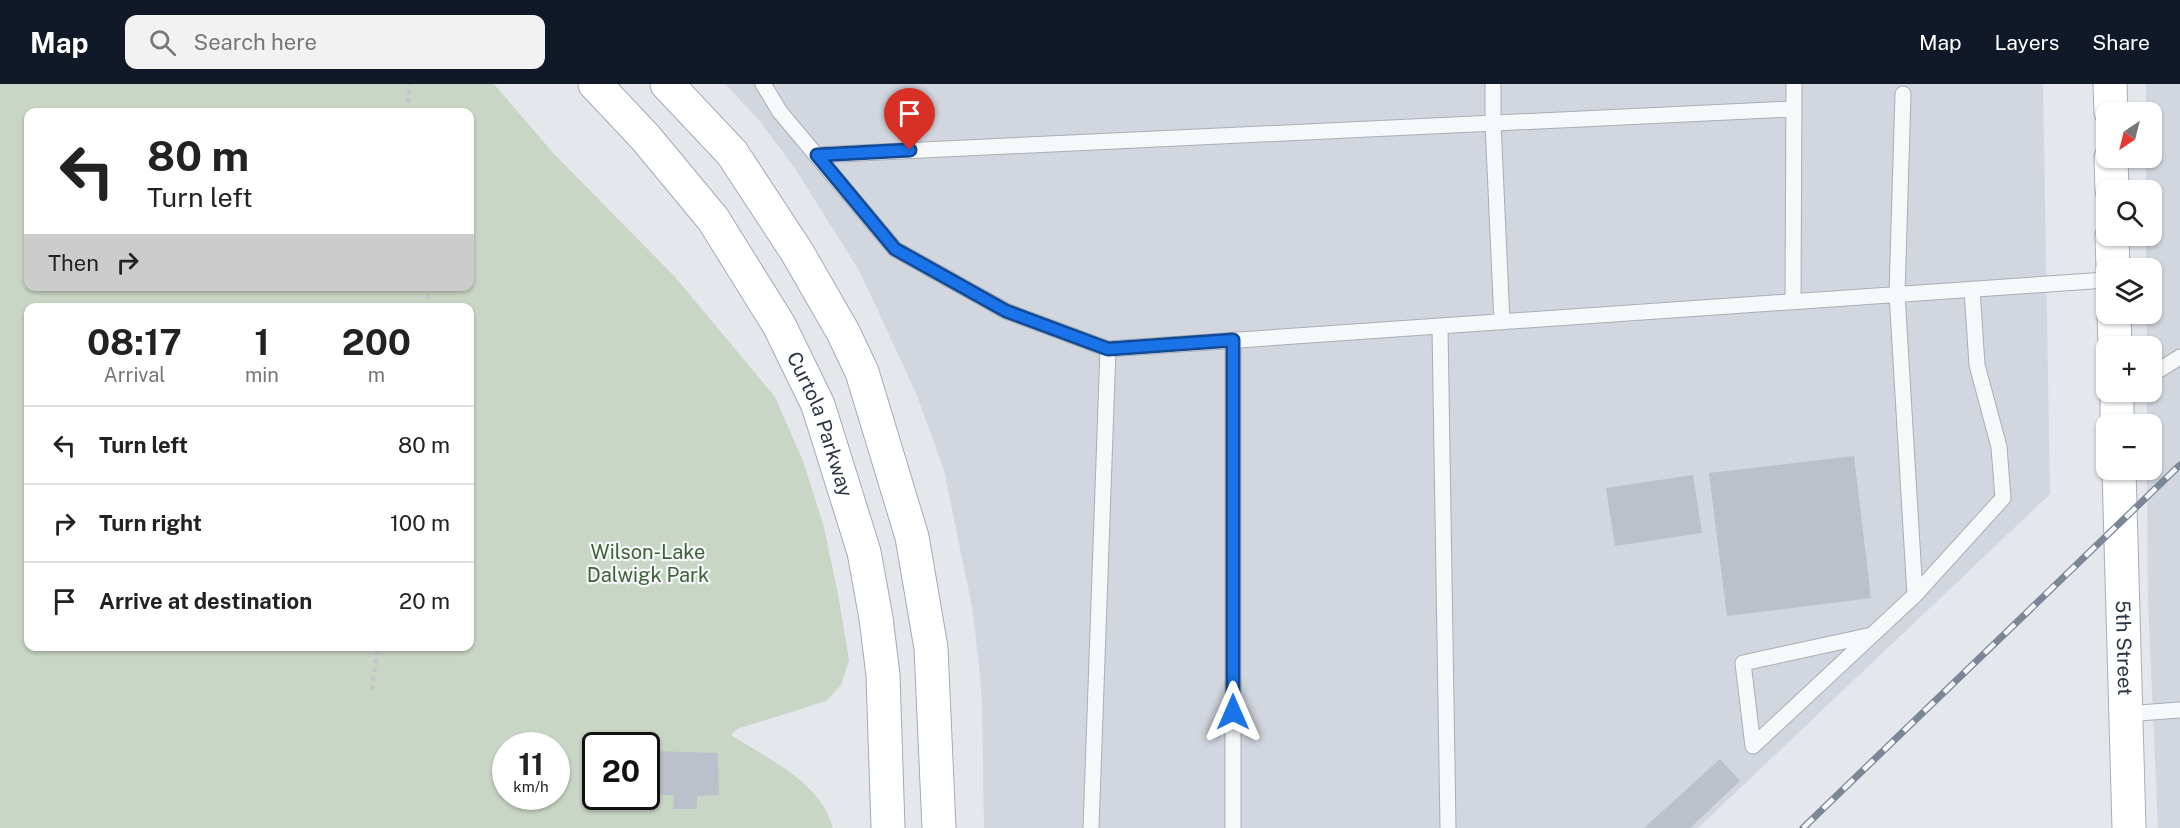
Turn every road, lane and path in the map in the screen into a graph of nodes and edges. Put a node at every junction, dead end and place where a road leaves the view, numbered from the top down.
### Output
1 (410, 84) edge
2 (595, 84) edge
3 (667, 84) edge
4 (764, 84) edge
5 (1493, 84) edge
6 (1794, 84) edge
7 (2110, 84) edge
8 (1904, 94) dead end
9 (2111, 102) edge
10 (407, 108) edge
11 (1793, 109) junction
12 (1493, 123) junction
13 (817, 155) junction
14 (2096, 281) edge
15 (1972, 289) junction
16 (1897, 294) junction
17 (1793, 301) junction
18 (1502, 322) junction
19 (1440, 326) junction
20 (1233, 340) junction
21 (1108, 349) junction
22 (2180, 357) edge
23 (2162, 368) edge
24 (2119, 480) edge
25 (1915, 595) junction
26 (1872, 635) junction
27 (377, 651) edge
28 (372, 690) dead end
29 (2180, 710) edge
30 (2125, 714) junction
31 (888, 828) edge
32 (939, 828) edge
33 (1091, 828) edge
34 (1233, 828) edge
35 (1448, 828) edge
36 (2129, 828) edge

1 - 10 path
2 - 31 main road, Curtola Parkway
3 - 32 main road
4 - 13 lane
5 - 12 lane
6 - 11 lane
7 - 9 main road
8 - 16 lane
11 - 12 lane
11 - 17 lane
12 - 13 lane
12 - 18 lane
13 - 21 lane
14 - 15 lane
15 - 16 lane
15 - 25 lane
16 - 17 lane
16 - 25 lane
17 - 18 lane
18 - 19 lane
19 - 20 lane
19 - 35 lane
20 - 21 lane
20 - 34 lane
21 - 33 lane
22 - 23 lane
24 - 30 main road, 5th Street
25 - 26 lane
26 - 26 lane
27 - 28 path
29 - 30 lane
30 - 36 main road, 5th Street

